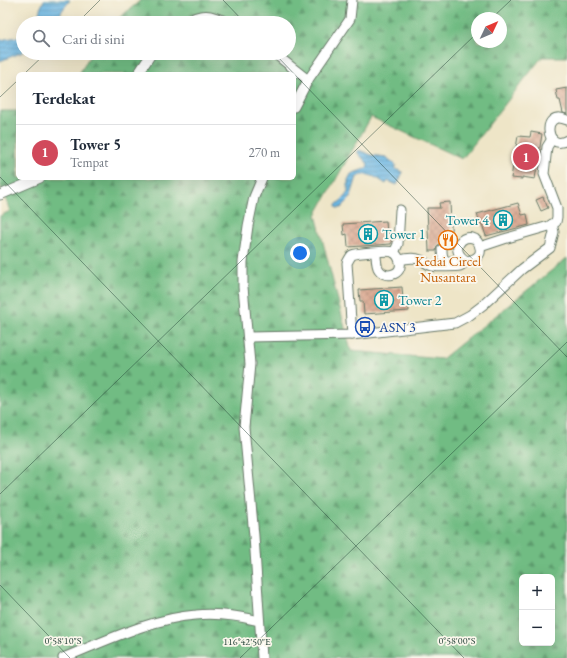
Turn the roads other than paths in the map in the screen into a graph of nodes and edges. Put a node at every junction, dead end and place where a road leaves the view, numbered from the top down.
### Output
1 (352, 0) edge
2 (195, 16) edge
3 (213, 16) edge
4 (147, 60) edge
5 (283, 60) edge
6 (139, 72) edge
7 (308, 80) junction
8 (296, 103) edge
9 (567, 120) edge
10 (552, 139) junction
11 (567, 140) edge
12 (35, 180) edge
13 (261, 180) edge
14 (0, 195) edge
15 (400, 210) dead end
16 (552, 224) junction
17 (480, 247) junction
18 (442, 249) dead end
19 (376, 252) junction
20 (397, 256) junction
21 (464, 259) junction
22 (352, 335) junction
23 (248, 337) junction
24 (259, 621) junction
25 (63, 658) edge
26 (262, 658) edge

1 - 7 street
2 - 3 street
4 - 6 street
5 - 7 street
7 - 8 street
9 - 10 street
10 - 11 street
10 - 16 street
12 - 14 street
13 - 23 street
15 - 20 street
16 - 17 street
16 - 22 street
17 - 21 street
17 - 21 street
18 - 21 street
19 - 20 street
19 - 20 street
19 - 22 street
20 - 21 street
22 - 23 street
23 - 24 street
24 - 25 street
24 - 26 street

